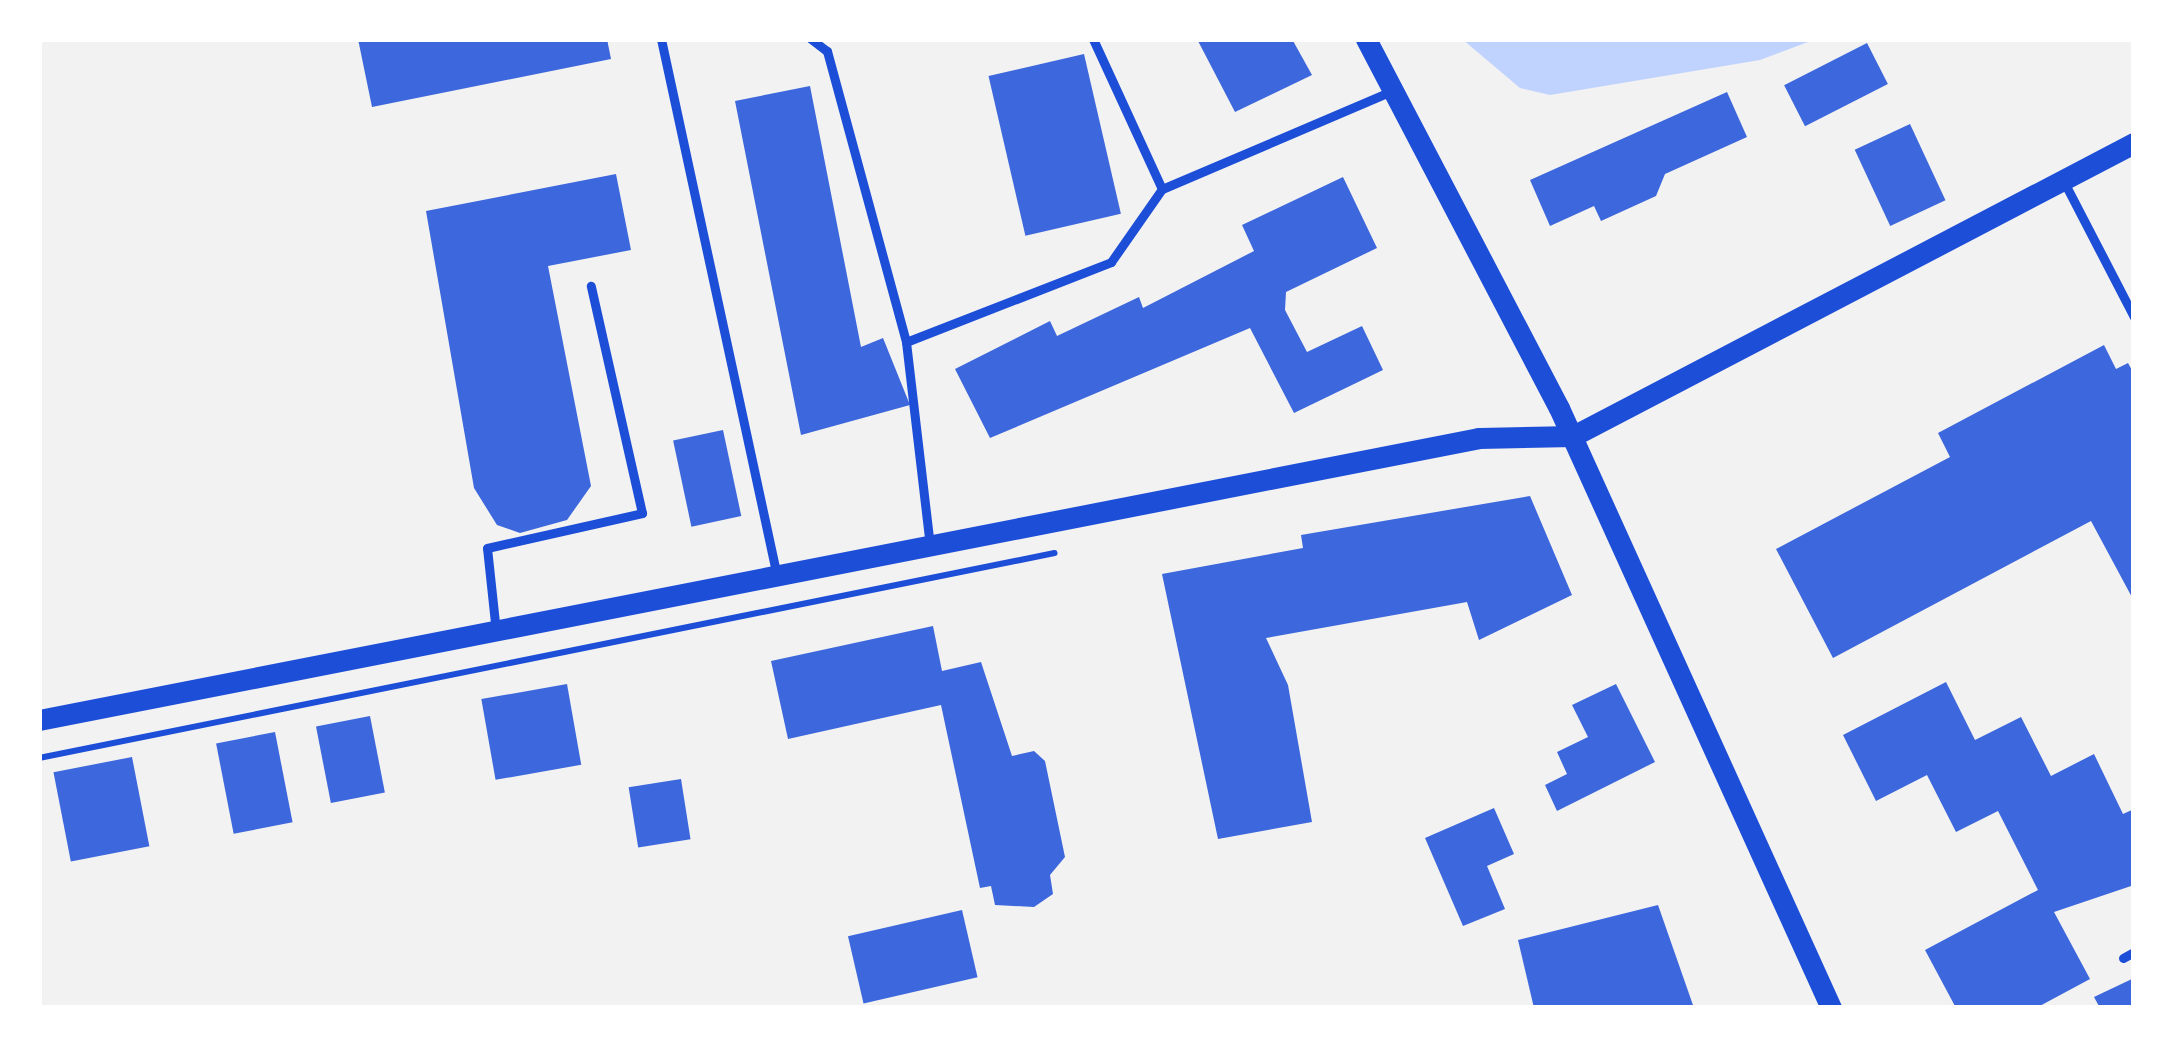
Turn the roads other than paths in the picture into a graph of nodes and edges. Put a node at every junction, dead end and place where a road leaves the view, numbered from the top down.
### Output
1 (661, 39) edge
2 (811, 39) edge
3 (1082, 39) edge
4 (1366, 39) edge
5 (1094, 42) edge
6 (1392, 91) junction
7 (2134, 143) edge
8 (2063, 180) junction
9 (1162, 189) junction
10 (591, 286) dead end
11 (2134, 317) edge
12 (906, 342) junction
13 (1573, 436) junction
14 (931, 548) junction
15 (777, 578) junction
16 (496, 632) junction
17 (39, 720) edge
18 (1832, 1008) edge

1 - 15 lane
2 - 12 lane
3 - 5 lane
4 - 6 street
5 - 9 lane
6 - 9 lane
6 - 13 street
7 - 8 street
8 - 11 lane
8 - 13 street
9 - 12 lane
10 - 16 lane
12 - 14 lane
13 - 14 street
13 - 18 street
14 - 15 street
15 - 16 street
16 - 17 street

